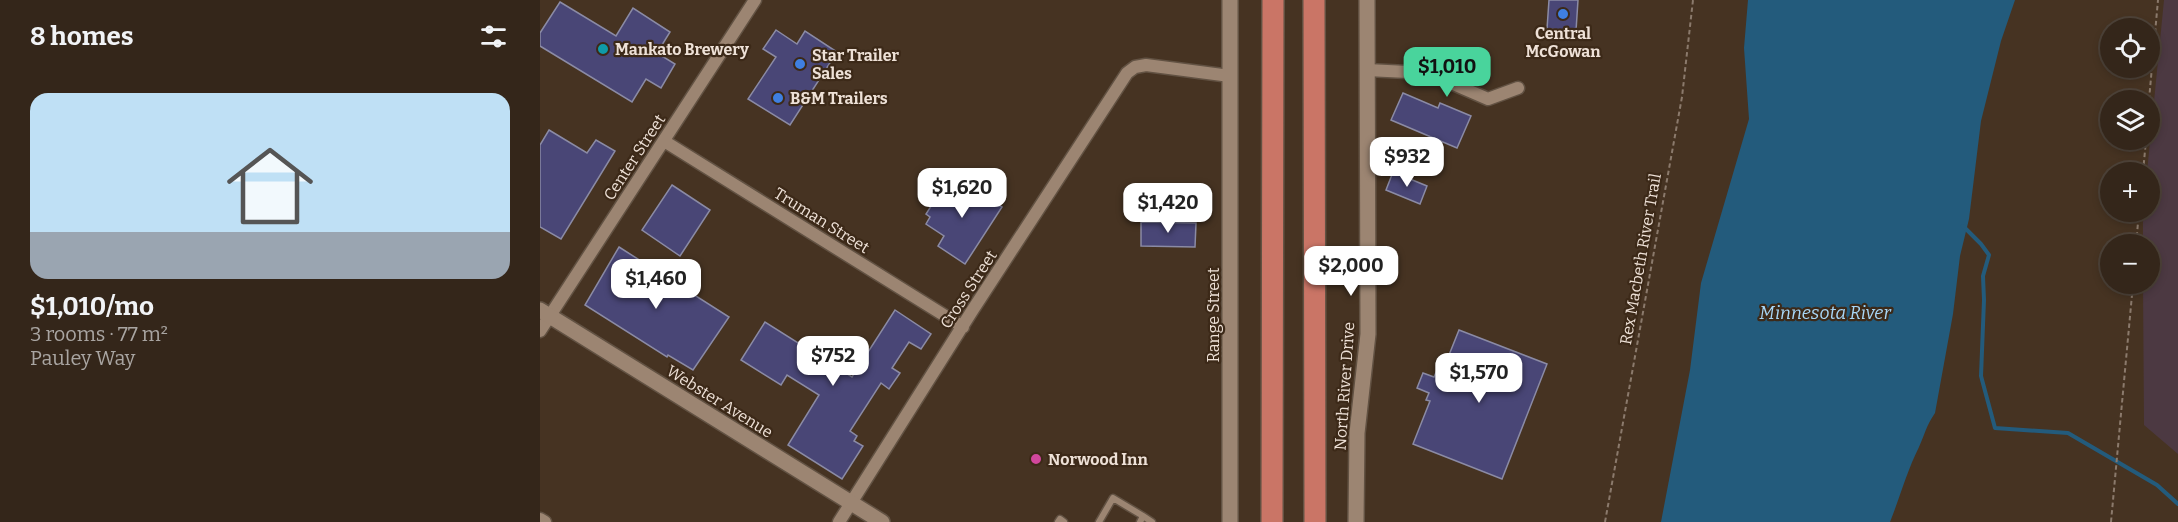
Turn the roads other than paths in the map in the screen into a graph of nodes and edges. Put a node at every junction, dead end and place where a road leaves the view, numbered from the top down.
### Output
1 (755, 0) edge
2 (1230, 0) edge
3 (1273, 0) edge
4 (1314, 0) edge
5 (1367, 0) edge
6 (1367, 70) junction
7 (1230, 76) junction
8 (1518, 88) dead end
9 (664, 141) junction
10 (545, 313) edge
11 (963, 327) junction
12 (540, 331) edge
13 (851, 503) junction
14 (540, 519) edge
15 (1141, 519) edge
16 (544, 522) edge
17 (839, 522) edge
18 (882, 522) edge
19 (1058, 522) edge
20 (1064, 522) edge
21 (1099, 522) edge
22 (1152, 522) edge
23 (1230, 522) edge
24 (1272, 522) edge
25 (1315, 522) edge
26 (1356, 522) edge

1 - 9 street, Center Street
2 - 7 street, Range Street
3 - 24 highway
4 - 25 highway
5 - 6 street, North River Drive
6 - 8 street
6 - 26 street, North River Drive
7 - 11 street, Cross Street
7 - 23 street, Range Street
9 - 10 street, Center Street
9 - 11 street, Truman Street
10 - 12 street, Center Street
10 - 13 street, Webster Avenue
11 - 13 street, Cross Street
13 - 17 street, Cross Street
13 - 18 street, Webster Avenue
14 - 16 street
15 - 21 lane
15 - 22 lane
19 - 20 lane

